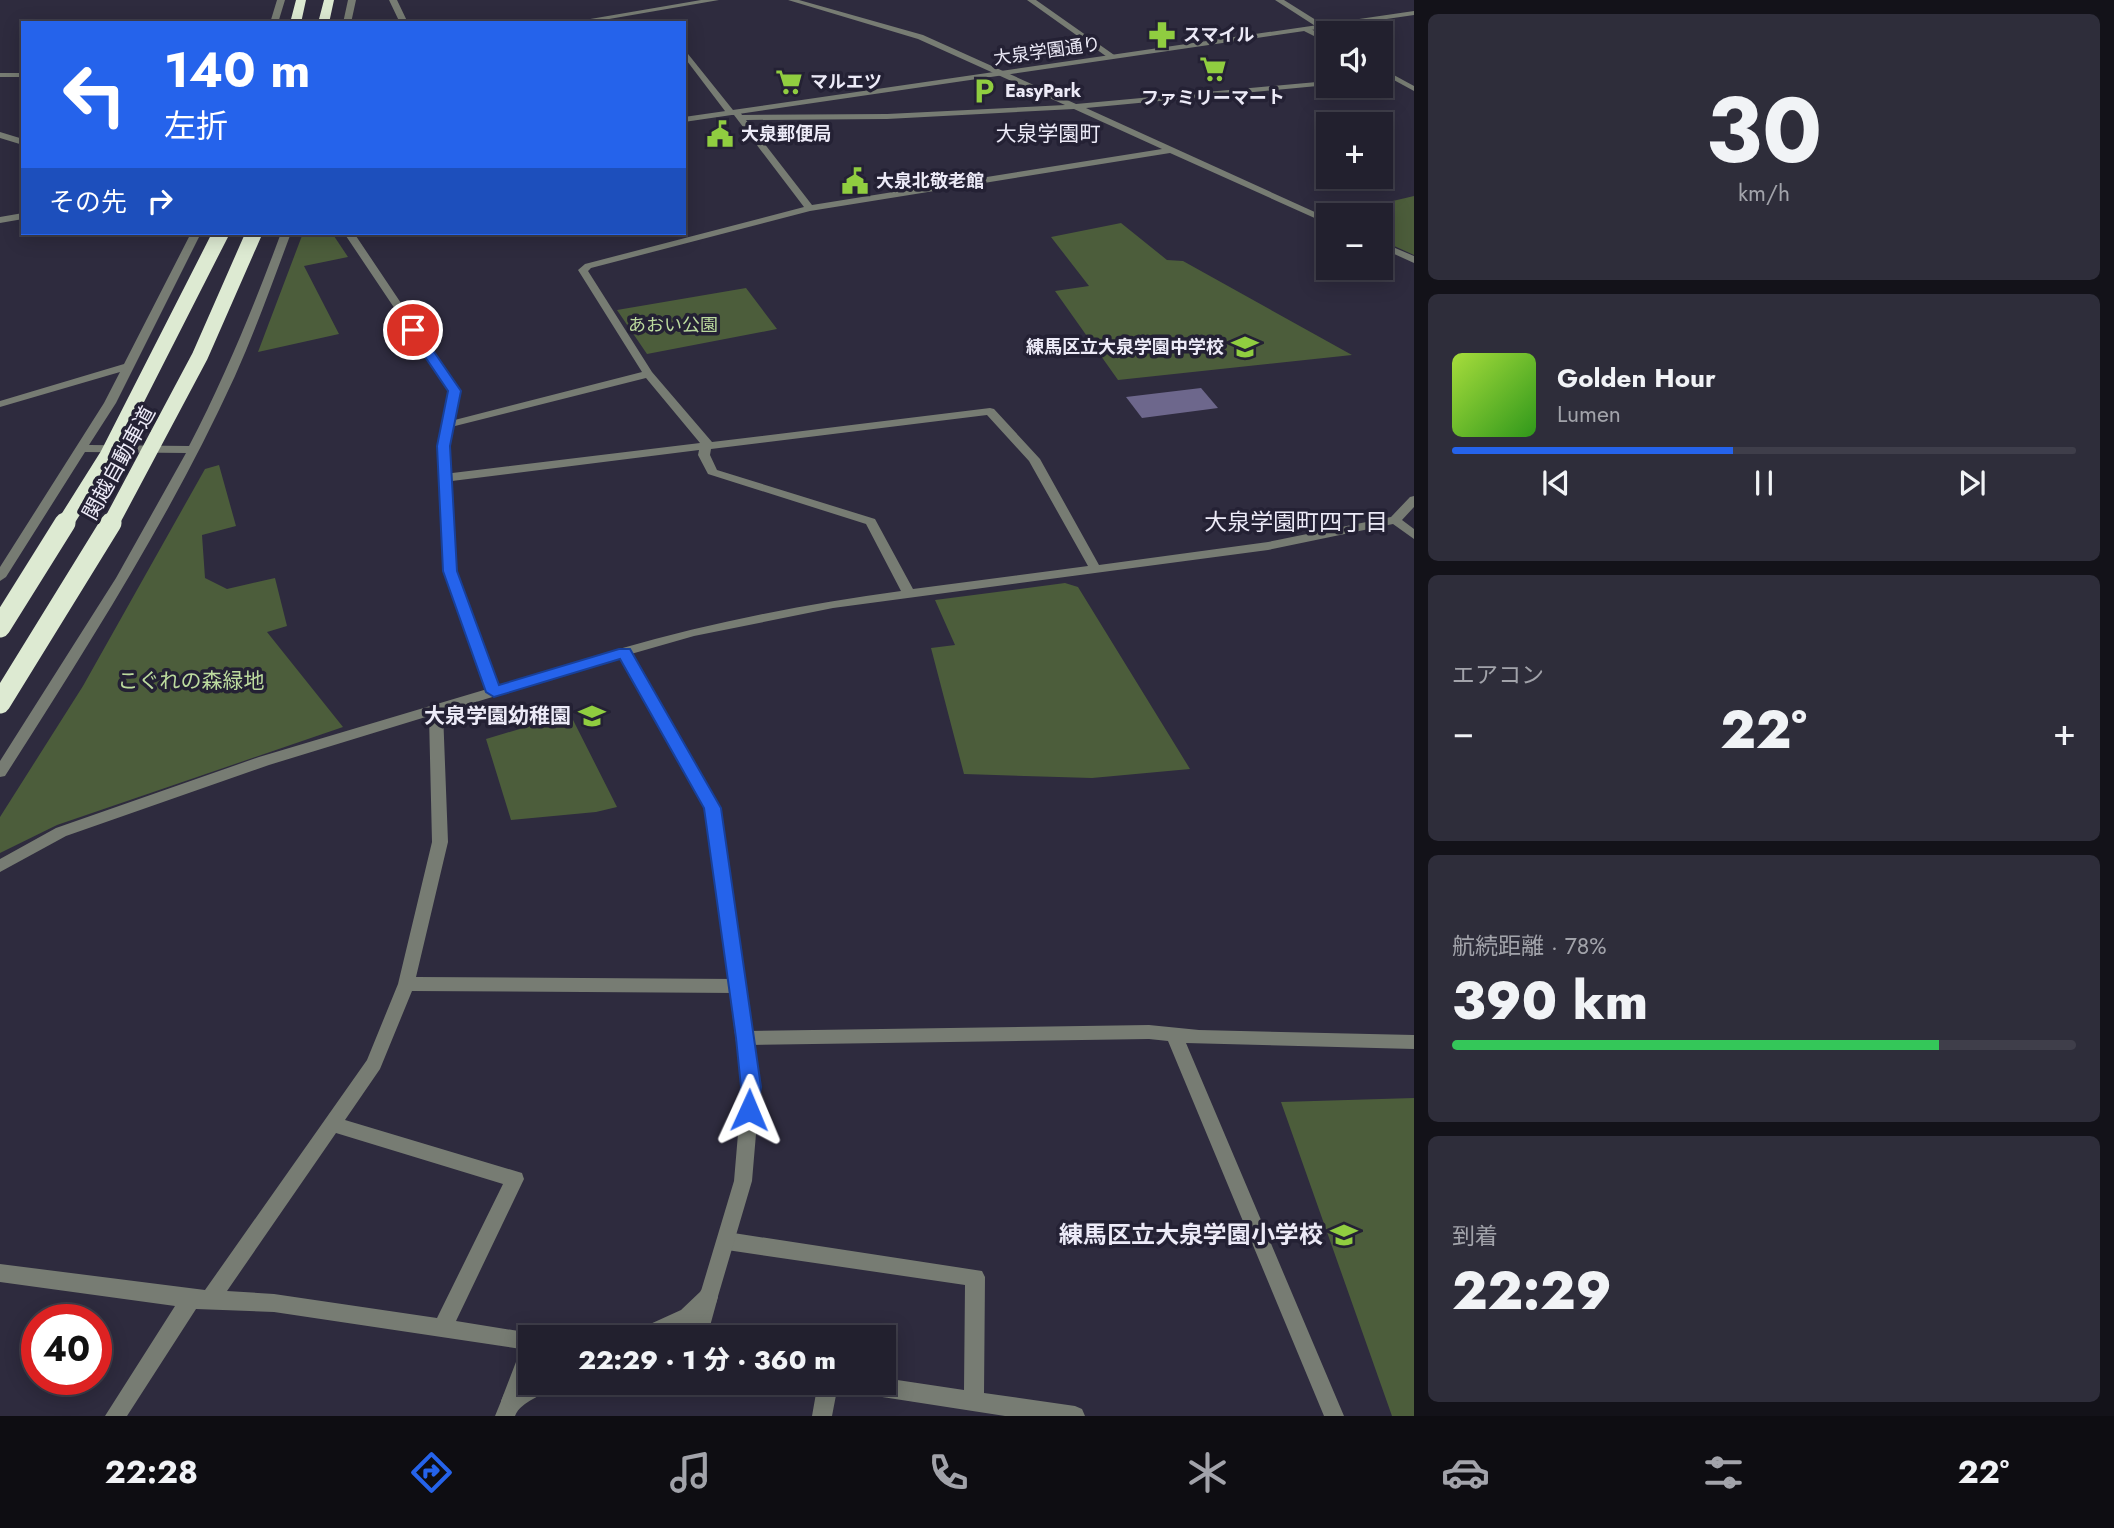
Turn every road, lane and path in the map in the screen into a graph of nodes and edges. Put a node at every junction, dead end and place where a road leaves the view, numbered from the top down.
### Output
1 (281, 0) edge
2 (302, 0) edge
3 (329, 0) edge
4 (352, 0) edge
5 (393, 0) edge
6 (715, 0) edge
7 (792, 0) edge
8 (1031, 0) edge
9 (1279, 0) edge
10 (1414, 13) edge
11 (275, 21) edge
12 (296, 21) edge
13 (324, 21) edge
14 (348, 21) edge
15 (403, 21) edge
16 (588, 21) edge
17 (1362, 21) edge
18 (1316, 23) edge
19 (1316, 28) edge
20 (1307, 29) junction
21 (1316, 34) edge
22 (686, 53) edge
23 (1113, 57) junction
24 (1002, 73) junction
25 (0, 75) edge
26 (21, 75) edge
27 (1393, 77) edge
28 (1316, 84) edge
29 (1414, 89) edge
30 (1080, 107) junction
31 (736, 114) junction
32 (686, 120) edge
33 (0, 135) edge
34 (21, 141) edge
35 (1171, 150) junction
36 (810, 208) junction
37 (1316, 215) edge
38 (21, 216) edge
39 (0, 220) edge
40 (195, 235) edge
41 (220, 235) edge
42 (253, 235) edge
43 (285, 235) edge
44 (350, 235) edge
45 (1393, 250) edge
46 (1414, 260) edge
47 (126, 367) junction
48 (648, 374) junction
49 (0, 404) edge
50 (447, 425) junction
51 (705, 447) junction
52 (81, 448) junction
53 (192, 450) junction
54 (444, 478) junction
55 (1414, 500) edge
56 (1403, 516) edge
57 (1414, 535) edge
58 (1096, 570) junction
59 (0, 577) edge
60 (909, 593) junction
61 (0, 627) edge
62 (624, 652) junction
63 (494, 692) junction
64 (0, 703) edge
65 (436, 708) junction
66 (0, 772) edge
67 (0, 866) edge
68 (406, 984) junction
69 (737, 986) junction
70 (1174, 1034) junction
71 (746, 1038) junction
72 (1414, 1042) edge
73 (331, 1124) junction
74 (727, 1241) junction
75 (0, 1273) edge
76 (709, 1296) junction
77 (201, 1300) junction
78 (670, 1325) edge
79 (701, 1325) edge
80 (443, 1327) junction
81 (518, 1339) edge
82 (518, 1382) edge
83 (896, 1390) edge
84 (524, 1395) edge
85 (826, 1395) edge
86 (974, 1401) junction
87 (508, 1408) edge
88 (115, 1416) edge
89 (822, 1416) edge
90 (1075, 1416) edge
91 (1334, 1416) edge

1 - 11 street
2 - 12 highway
3 - 13 highway
4 - 14 street
5 - 15 street
6 - 16 street
7 - 24 street
8 - 23 street
9 - 18 street
10 - 17 street, 大泉学園通り
19 - 20 street, 大泉学園通り
20 - 21 street
20 - 23 street, 大泉学園通り
22 - 31 street
23 - 24 street, 大泉学園通り
24 - 30 street
24 - 31 street, 大泉学園通り
25 - 26 street
27 - 29 street
28 - 30 street
30 - 31 street
30 - 35 street
31 - 32 street, 大泉学園通り
31 - 36 street
33 - 34 street
35 - 36 street
35 - 37 street
36 - 48 street
38 - 39 street
40 - 47 street
41 - 61 highway, 関越自動車道, bridge
42 - 64 highway, 関越自動車道, bridge
43 - 53 street
44 - 50 street
45 - 46 street
47 - 49 street
47 - 52 street
48 - 50 street
48 - 51 street
50 - 54 street
51 - 54 street
51 - 58 street
51 - 60 street
52 - 53 street
52 - 59 street
53 - 66 street
54 - 63 street
55 - 56 street
56 - 57 street
56 - 58 street
58 - 60 street
60 - 62 street
62 - 63 street
62 - 69 street
63 - 65 street
65 - 67 street
65 - 68 street
68 - 69 street
68 - 73 street
69 - 71 street
70 - 71 street
70 - 72 street
70 - 91 street
71 - 74 street
73 - 77 street
73 - 80 street
74 - 76 street
74 - 86 street
75 - 77 street
76 - 78 street
76 - 79 street
77 - 80 street
77 - 88 street
80 - 81 street
82 - 87 street
83 - 86 street
84 - 87 street
85 - 89 street
86 - 90 street

